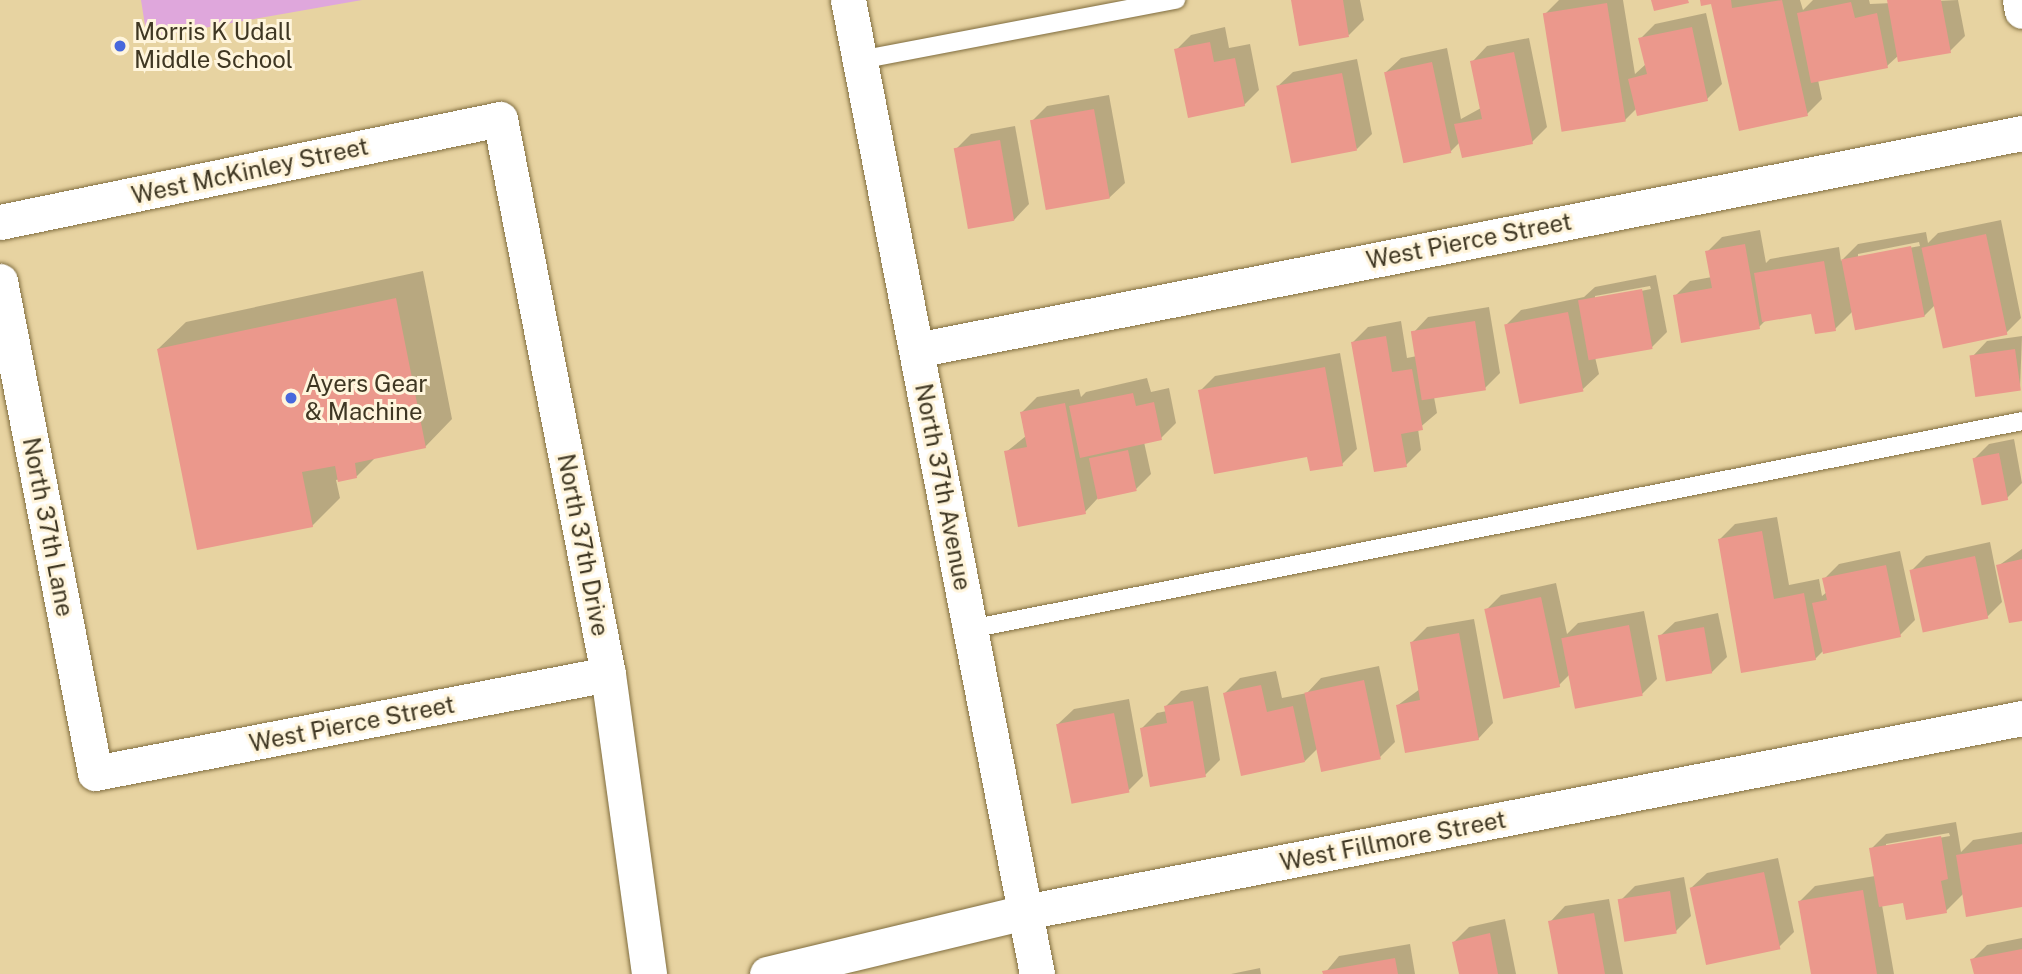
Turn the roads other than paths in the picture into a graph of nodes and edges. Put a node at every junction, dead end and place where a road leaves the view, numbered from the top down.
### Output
1 (848, 0) edge
2 (1176, 0) edge
3 (2020, 0) edge
4 (2022, 11) edge
5 (860, 60) junction
6 (500, 119) joint
7 (2022, 132) edge
8 (0, 222) edge
9 (0, 281) edge
10 (916, 350) junction
11 (2022, 421) edge
12 (970, 629) junction
13 (608, 674) junction
14 (2022, 718) edge
15 (95, 774) joint
16 (1025, 912) junction
17 (649, 974) edge
18 (767, 974) edge
19 (1037, 974) edge

1 - 5 street, North 37th Avenue
2 - 5 lane
3 - 4 street
5 - 10 street, North 37th Avenue
6 - 8 street, West McKinley Street
6 - 13 street, North 37th Drive
7 - 10 street, West Pierce Street
9 - 15 street, North 37th Lane
10 - 12 street, North 37th Avenue
11 - 12 lane
12 - 16 street, North 37th Avenue
13 - 15 street, West Pierce Street
13 - 17 street, North 37th Drive
14 - 16 street, West Fillmore Street
16 - 18 street, West Fillmore Street
16 - 19 street, North 37th Avenue

